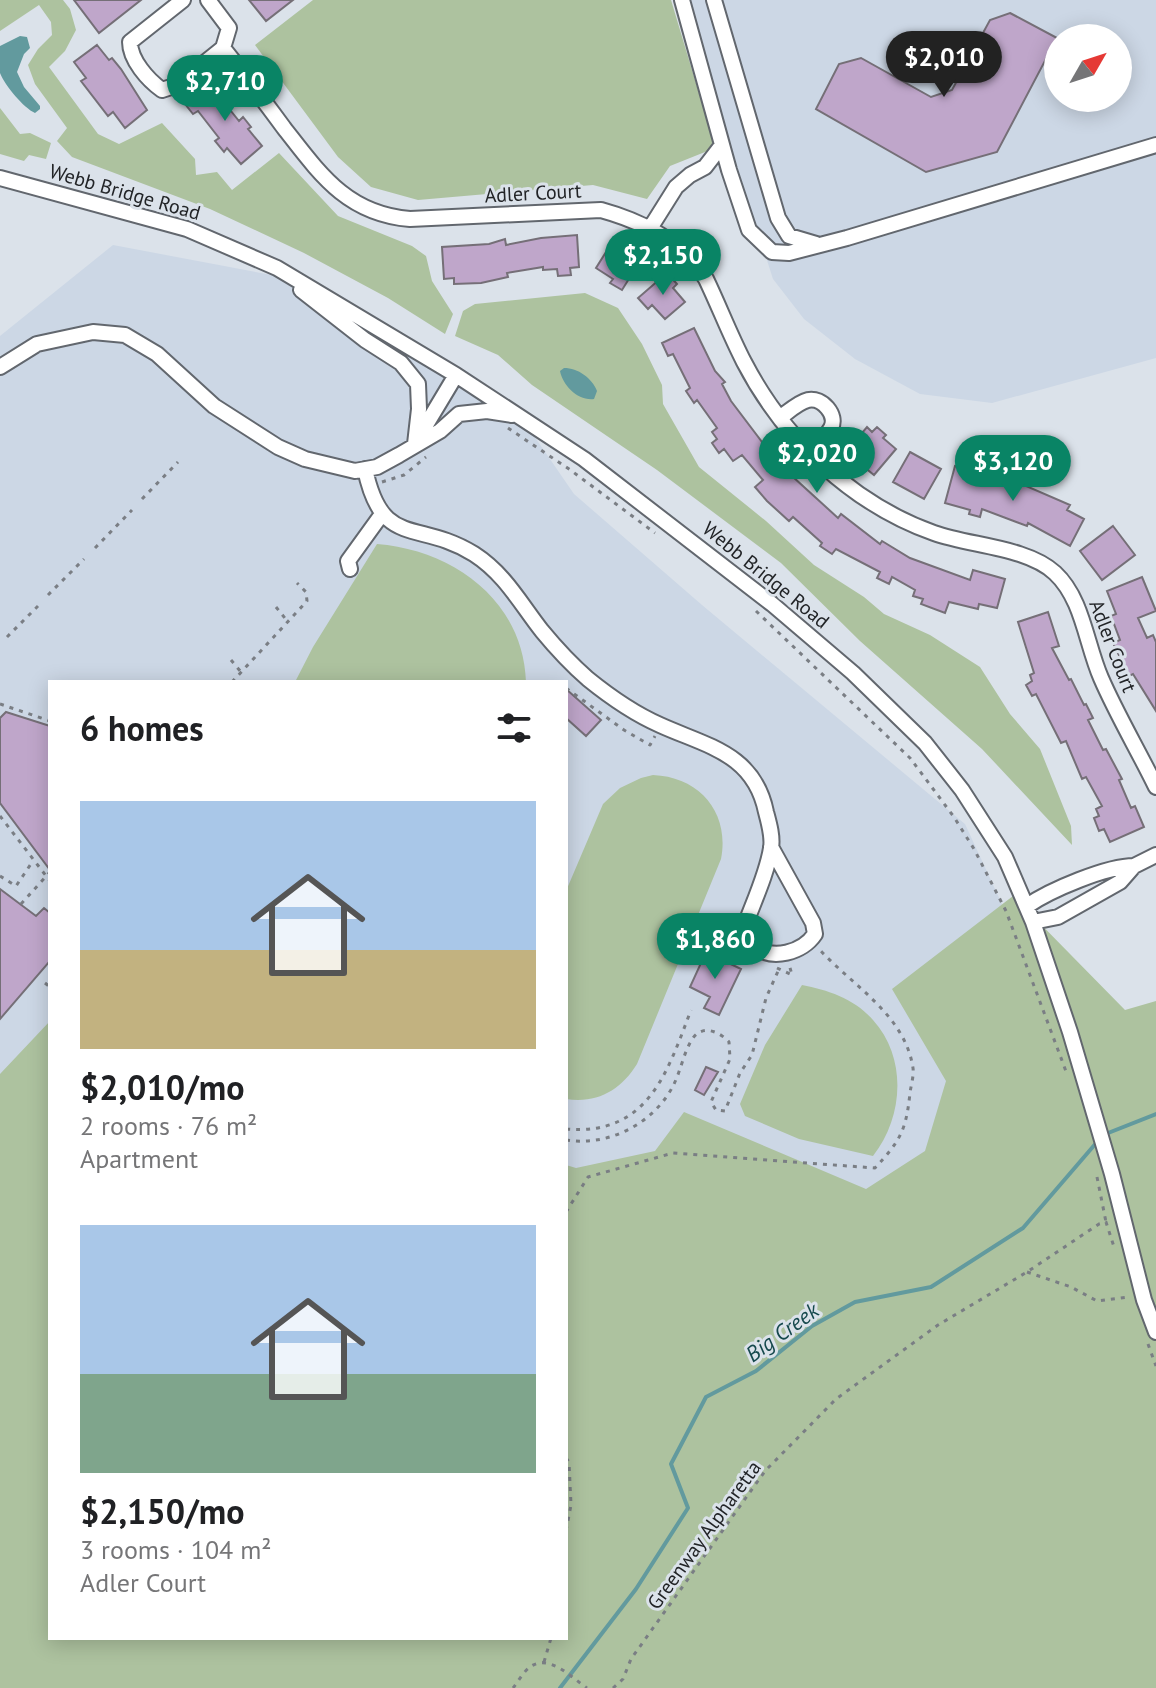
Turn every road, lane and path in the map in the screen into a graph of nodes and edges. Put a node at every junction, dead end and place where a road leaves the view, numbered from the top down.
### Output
1 (183, 0) edge
2 (208, 0) edge
3 (682, 0) edge
4 (714, 0) edge
5 (223, 48) junction
6 (722, 145) junction
7 (1156, 145) edge
8 (705, 167) junction
9 (729, 170) junction
10 (0, 178) edge
11 (649, 230) junction
12 (820, 245) junction
13 (277, 268) junction
14 (0, 367) edge
15 (456, 375) junction
16 (521, 417) junction
17 (781, 417) junction
18 (500, 423) dead end
19 (415, 444) junction
20 (431, 452) dead end
21 (810, 452) junction
22 (178, 462) dead end
23 (367, 476) junction
24 (142, 499) dead end
25 (132, 510) dead end
26 (382, 514) junction
27 (659, 536) dead end
28 (95, 548) dead end
29 (84, 559) dead end
30 (350, 569) dead end
31 (297, 583) dead end
32 (48, 595) dead end
33 (748, 603) dead end
34 (38, 606) dead end
35 (276, 607) dead end
36 (288, 622) junction
37 (7, 637) dead end
38 (231, 660) dead end
39 (241, 672) junction
40 (234, 680) edge
41 (568, 689) edge
42 (0, 704) edge
43 (48, 720) edge
44 (656, 734) dead end
45 (1156, 787) edge
46 (0, 816) edge
47 (771, 847) junction
48 (1156, 855) edge
49 (34, 860) junction
50 (1134, 866) junction
51 (1098, 874) junction
52 (48, 875) edge
53 (0, 876) edge
54 (48, 877) edge
55 (1106, 890) junction
56 (21, 904) dead end
57 (1027, 906) junction
58 (1033, 922) junction
59 (811, 940) junction
60 (786, 953) junction
61 (767, 963) dead end
62 (779, 969) junction
63 (45, 983) dead end
64 (48, 985) edge
65 (691, 1010) dead end
66 (1068, 1078) dead end
67 (568, 1129) edge
68 (568, 1140) edge
69 (1104, 1175) junction
70 (568, 1209) edge
71 (1106, 1222) junction
72 (1116, 1252) dead end
73 (1027, 1272) junction
74 (1131, 1297) dead end
75 (1151, 1335) edge
76 (1156, 1366) edge
77 (568, 1461) edge
78 (568, 1521) edge
79 (550, 1640) edge
80 (544, 1662) junction
81 (513, 1688) edge
82 (587, 1688) edge
83 (613, 1688) edge

1 - 5 street
2 - 5 street, Adler Court
3 - 6 street
4 - 12 street
5 - 11 street, Adler Court
6 - 8 street
6 - 9 street
7 - 12 street
8 - 9 street
8 - 11 street
9 - 12 street
10 - 13 street, Webb Bridge Road
11 - 17 street, Adler Court
13 - 15 street, Webb Bridge Road
13 - 19 street
14 - 23 street
15 - 16 street, Webb Bridge Road
15 - 19 street
16 - 19 street
16 - 57 street, Webb Bridge Road
17 - 21 street, Adler Court
17 - 21 street
18 - 27 path
19 - 23 street
20 - 23 path
21 - 45 street, Adler Court
22 - 24 path
23 - 26 street
25 - 28 path
26 - 30 street
26 - 47 street
29 - 32 path
31 - 36 path
33 - 66 path
34 - 37 path
35 - 36 path
36 - 39 path
38 - 39 path
39 - 40 path
41 - 44 path
42 - 43 path
46 - 49 path
47 - 59 street
47 - 60 street
48 - 50 street
49 - 52 path
49 - 53 path
50 - 51 street
50 - 55 street
51 - 55 street
51 - 57 street
54 - 56 path
55 - 58 street
57 - 58 street, Webb Bridge Road
58 - 69 street, Webb Bridge Road
59 - 60 street
59 - 70 path
60 - 62 path
61 - 62 path
62 - 68 path
63 - 64 path
65 - 67 path
69 - 71 path
69 - 75 street, Webb Bridge Road
71 - 72 path
71 - 73 path, Greenway Alpharetta
73 - 74 path
73 - 83 path, Greenway Alpharetta
75 - 76 path
77 - 78 path
79 - 80 path
80 - 81 path
80 - 82 path

